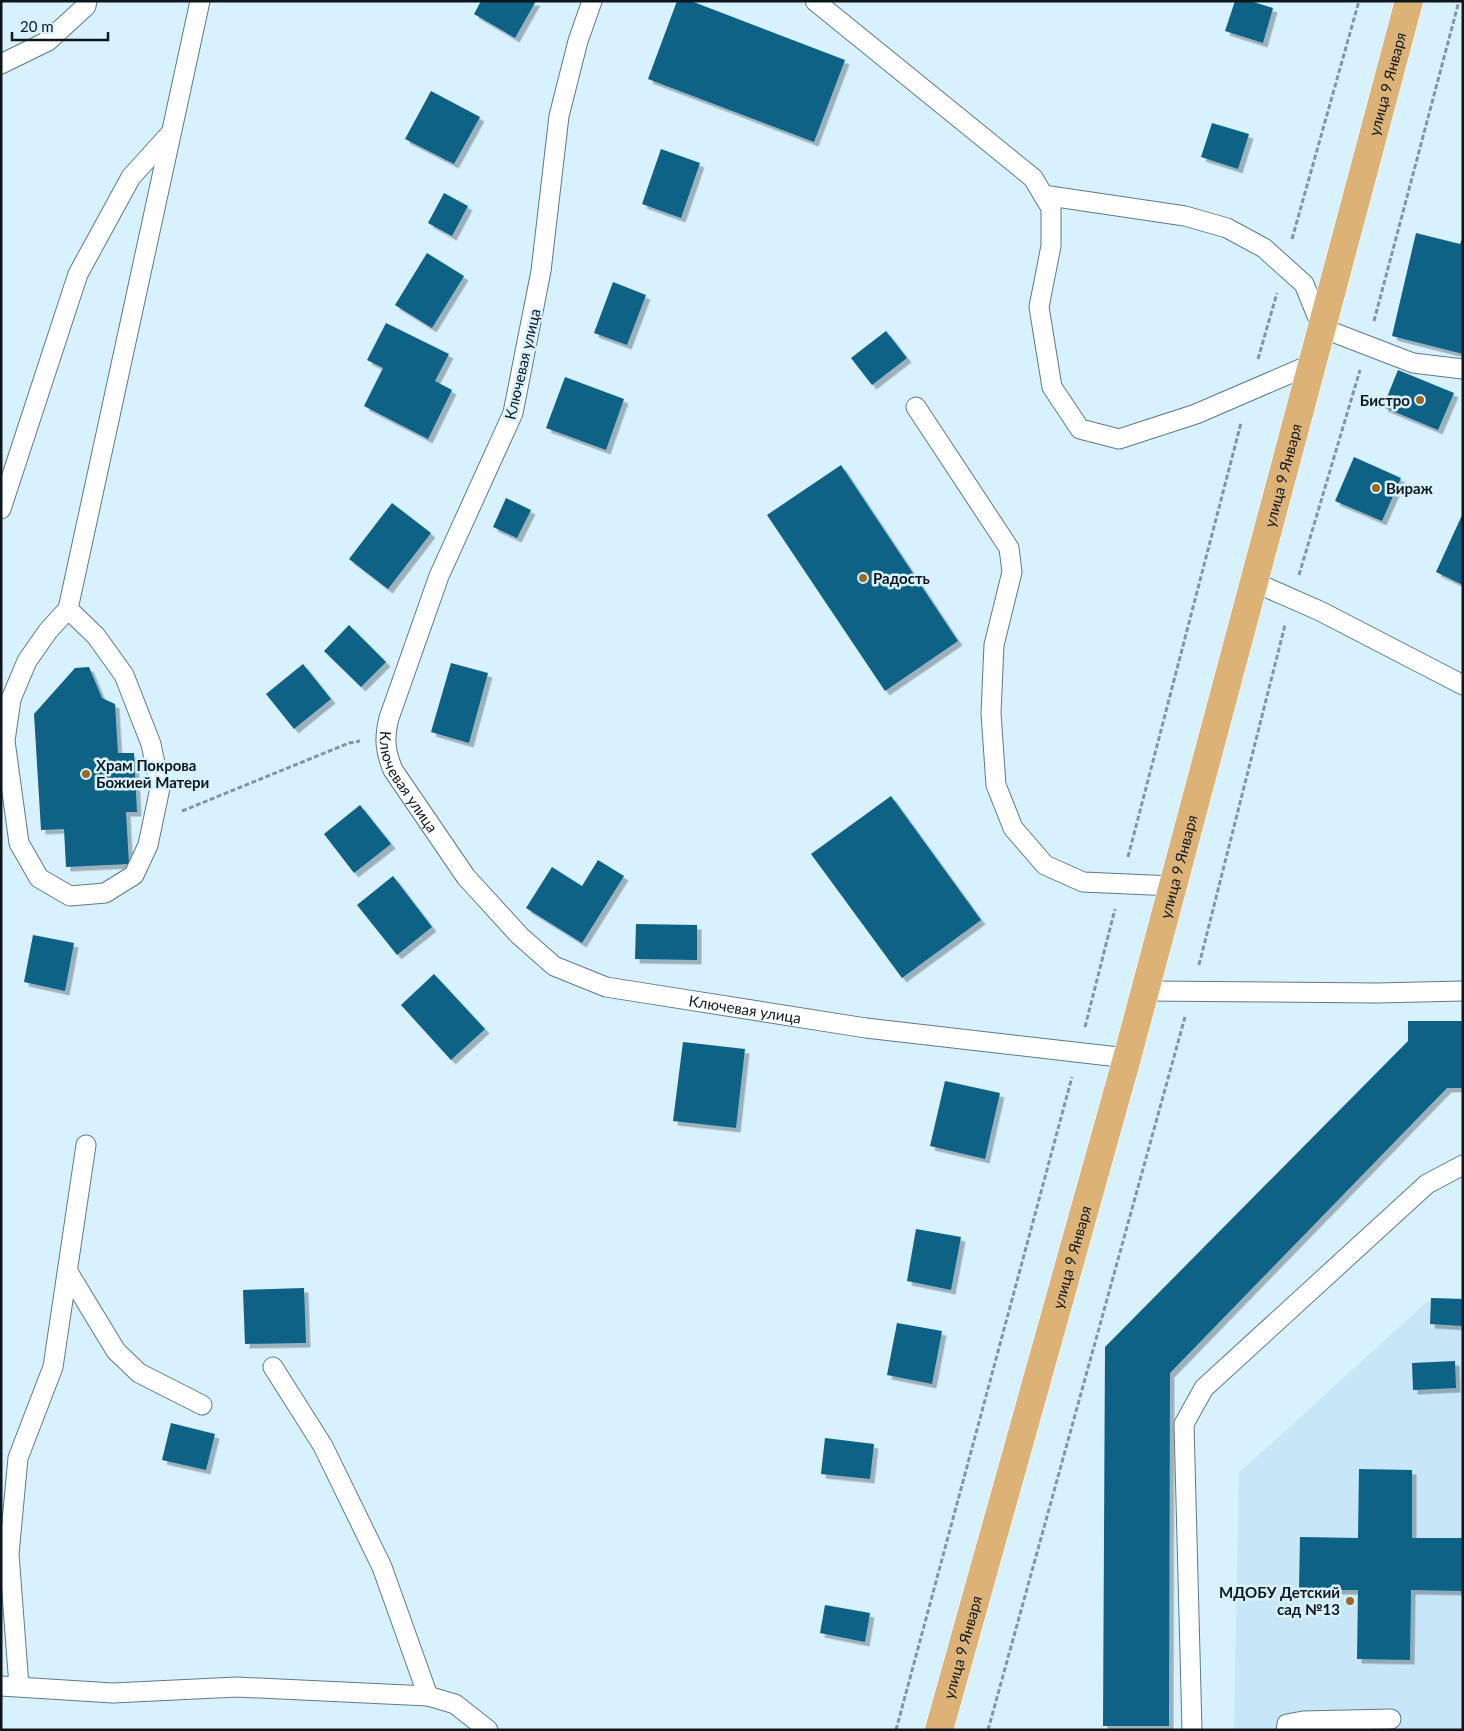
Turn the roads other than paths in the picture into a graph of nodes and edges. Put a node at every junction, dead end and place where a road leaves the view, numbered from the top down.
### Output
1 (87, 1) edge
2 (200, 1) edge
3 (592, 1) edge
4 (815, 1) edge
5 (1409, 1) edge
6 (1, 64) edge
7 (171, 133) junction
8 (1043, 195) junction
9 (1322, 328) junction
10 (1413, 363) junction
11 (1312, 364) junction
12 (1463, 369) edge
13 (1463, 377) edge
14 (916, 407) dead end
15 (1, 509) edge
16 (1254, 582) junction
17 (68, 609) junction
18 (1463, 684) edge
19 (1173, 886) junction
20 (1145, 991) junction
21 (1463, 991) edge
22 (1127, 1058) junction
23 (86, 1145) dead end
24 (1463, 1165) edge
25 (68, 1272) junction
26 (272, 1367) dead end
27 (202, 1404) dead end
28 (10, 1686) edge
29 (428, 1696) junction
30 (1391, 1719) dead end
31 (488, 1730) edge
32 (939, 1730) edge
33 (1192, 1730) edge
34 (1286, 1730) edge

1 - 6 lane
2 - 7 lane
3 - 22 lane, Ключевая улица
4 - 8 lane
5 - 9 main road, улица 9 Января
7 - 15 lane
7 - 17 lane
8 - 9 lane
8 - 11 lane
9 - 10 lane
9 - 11 main road, улица 9 Января
10 - 12 lane
10 - 13 lane
11 - 16 main road, улица 9 Января
14 - 19 lane
16 - 18 lane
16 - 19 main road, улица 9 Января
17 - 17 lane
19 - 20 main road, улица 9 Января
20 - 21 lane
20 - 22 main road, улица 9 Января
22 - 32 main road, улица 9 Января
23 - 25 lane
24 - 33 lane
25 - 27 lane
25 - 28 lane
26 - 29 lane
28 - 29 lane
29 - 31 lane
30 - 34 lane

